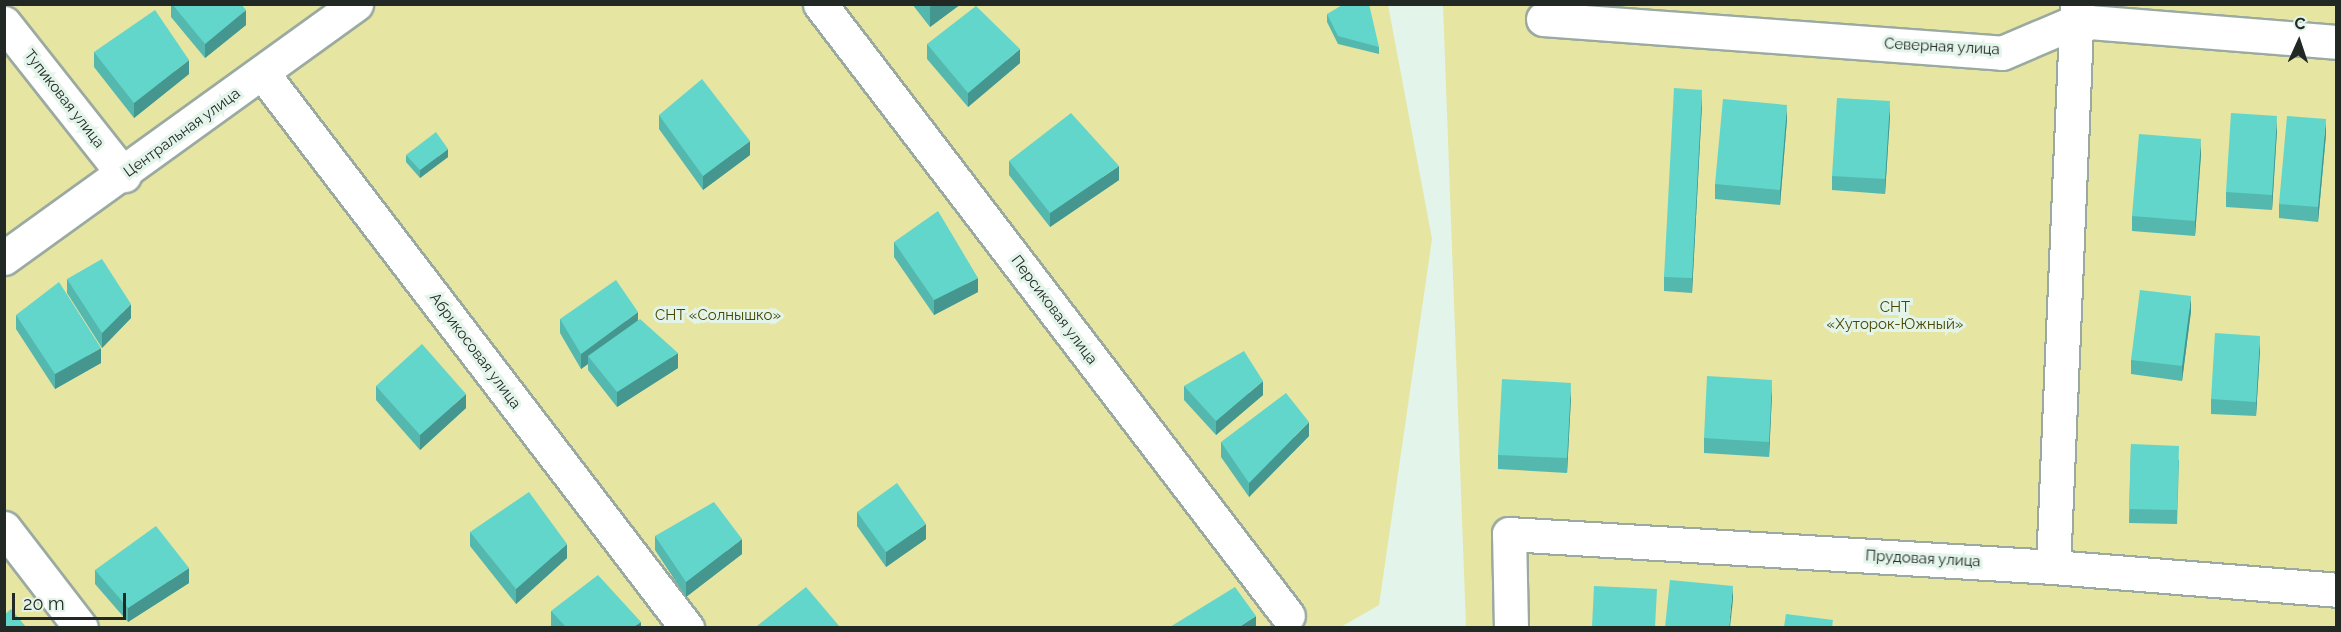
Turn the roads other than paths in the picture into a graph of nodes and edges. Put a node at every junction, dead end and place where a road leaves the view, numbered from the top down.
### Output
1 (356, 4) edge
2 (820, 4) edge
3 (2077, 13) edge
4 (1542, 19) dead end
5 (4, 23) edge
6 (2337, 42) edge
7 (263, 74) junction
8 (124, 175) junction
9 (4, 258) edge
10 (4, 528) edge
11 (2053, 567) junction
12 (2337, 590) edge
13 (1288, 616) dead end
14 (81, 627) edge
15 (687, 627) edge
16 (1511, 627) edge

1 - 7 street, Центральная улица
2 - 13 street, Персиковая улица
3 - 4 street, Северная улица
3 - 6 street, Северная улица
3 - 11 street
5 - 8 street, Тупиковая улица
7 - 8 street, Центральная улица
7 - 15 street, Абрикосовая улица
8 - 9 street, Центральная улица
10 - 14 street
11 - 12 street, Прудовая улица
11 - 16 street, Прудовая улица

